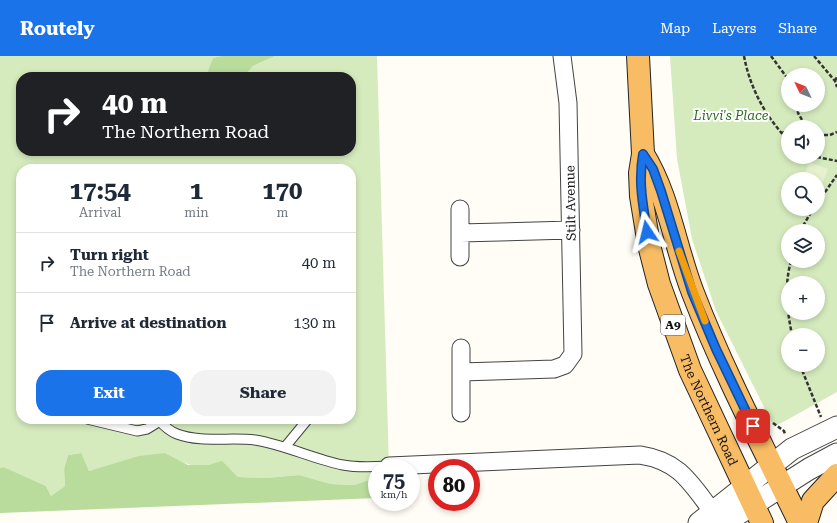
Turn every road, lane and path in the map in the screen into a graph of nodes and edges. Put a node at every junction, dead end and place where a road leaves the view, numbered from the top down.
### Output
1 (562, 56) edge
2 (638, 56) edge
3 (744, 56) edge
4 (770, 56) edge
5 (814, 56) edge
6 (781, 70) edge
7 (837, 78) edge
8 (835, 81) junction
9 (837, 87) edge
10 (781, 132) edge
11 (837, 132) edge
12 (825, 135) edge
13 (643, 154) junction
14 (825, 158) edge
15 (837, 160) edge
16 (837, 175) edge
17 (825, 192) edge
18 (460, 209) dead end
19 (571, 230) junction
20 (460, 233) junction
21 (460, 257) dead end
22 (790, 268) edge
23 (791, 328) edge
24 (461, 348) dead end
25 (461, 372) junction
26 (804, 372) edge
27 (462, 413) dead end
28 (830, 423) edge
29 (107, 424) edge
30 (152, 424) edge
31 (163, 424) edge
32 (304, 424) edge
33 (286, 447) junction
34 (837, 454) edge
35 (420, 465) edge
36 (772, 465) junction
37 (368, 467) edge
38 (837, 475) edge
39 (782, 486) junction
40 (753, 505) edge
41 (712, 519) edge
42 (800, 523) edge
43 (806, 523) edge

1 - 19 street, Stilt Avenue
2 - 13 highway, The Northern Road / A9
3 - 10 path
4 - 6 path
5 - 8 path
7 - 8 path
8 - 9 path
11 - 12 path
13 - 36 highway, The Northern Road / A9
13 - 40 highway, The Northern Road / A9
14 - 15 path
16 - 17 path
18 - 20 street
19 - 20 street
19 - 25 street, Stilt Avenue
20 - 21 street
22 - 23 path
24 - 25 street
25 - 27 street
26 - 28 path
28 - 36 street
29 - 30 lane
31 - 33 lane
32 - 33 lane
33 - 37 lane
34 - 39 street
35 - 41 street
36 - 39 highway, The Northern Road / A9
36 - 40 street
38 - 43 highway
39 - 40 street
39 - 42 highway, The Northern Road / A9
40 - 41 street

